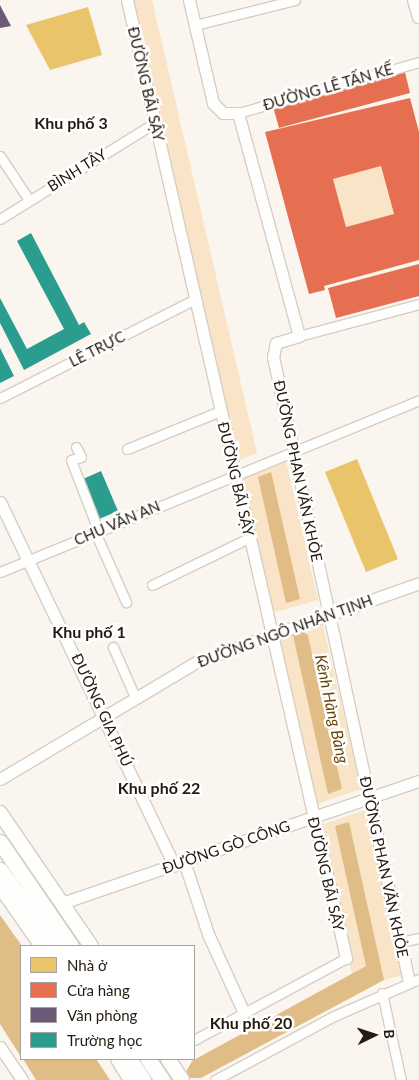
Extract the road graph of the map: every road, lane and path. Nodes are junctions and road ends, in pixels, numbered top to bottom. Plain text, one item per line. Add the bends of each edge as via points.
1 (126, 0) edge
2 (189, 0) edge
3 (295, 0) edge
4 (414, 0) edge
5 (419, 17) edge
6 (195, 25) junction
7 (419, 62) edge
8 (238, 113) junction
9 (154, 123) junction
10 (0, 156) edge
11 (29, 200) junction
12 (0, 220) edge
13 (195, 299) junction
14 (419, 304) edge
15 (299, 336) junction
16 (0, 398) edge
17 (419, 400) edge
18 (220, 411) junction
19 (76, 446) dead end
20 (127, 448) dead end
21 (293, 450) junction
22 (235, 474) junction
23 (0, 502) edge
24 (96, 531) junction
25 (249, 538) junction
26 (31, 560) junction
27 (0, 572) edge
28 (419, 583) edge
29 (152, 585) dead end
30 (126, 602) dead end
31 (329, 614) junction
32 (271, 633) junction
33 (113, 646) dead end
34 (135, 698) junction
35 (105, 716) junction
36 (0, 779) edge
37 (419, 781) edge
38 (369, 798) junction
39 (0, 813) edge
40 (313, 817) junction
41 (0, 842) edge
42 (179, 863) junction
43 (0, 870) edge
44 (0, 886) edge
45 (62, 903) junction
46 (419, 938) edge
47 (400, 942) junction
48 (41, 945) edge
49 (53, 945) edge
50 (70, 945) edge
51 (90, 945) edge
52 (346, 958) joint
53 (414, 981) edge
54 (382, 993) junction
55 (244, 1013) junction
56 (195, 1039) edge
57 (0, 1047) edge
58 (119, 1060) edge
59 (130, 1060) edge
60 (149, 1060) edge
61 (169, 1060) edge
62 (22, 1080) edge
63 (131, 1080) edge
64 (143, 1080) edge
65 (162, 1080) edge
66 (182, 1080) edge
67 (216, 1080) edge
68 (402, 1080) edge

1 - 9 street, ĐƯỜNG BÃI SẬY
2 - 6 street
3 - 6 street
4 - 5 main road
6 - 8 street via 213,103 223,112
7 - 8 street, ĐƯỜNG LÊ TẤN KẾ
8 - 15 street
9 - 11 street, BÌNH TÂY
9 - 13 street, ĐƯỜNG BÃI SẬY
10 - 11 street
11 - 12 street, BÌNH TÂY
13 - 16 street, LÊ TRỰC
13 - 18 street, ĐƯỜNG BÃI SẬY
14 - 15 street
15 - 21 street, ĐƯỜNG PHAN VĂN KHỎE via 278,342 272,352
17 - 21 street, CHU VĂN AN
18 - 20 street
18 - 22 street, ĐƯỜNG BÃI SẬY
19 - 24 street via 81,457 71,460
21 - 22 street, CHU VĂN AN
21 - 31 street, ĐƯỜNG PHAN VĂN KHỎE
22 - 24 street, CHU VĂN AN
22 - 25 street, ĐƯỜNG BÃI SẬY
23 - 26 street, ĐƯỜNG GIA PHÚ
24 - 26 street, CHU VĂN AN
24 - 30 street
25 - 29 street
25 - 32 street, ĐƯỜNG BÃI SẬY
26 - 27 street, CHU VĂN AN
26 - 35 street, ĐƯỜNG GIA PHÚ
28 - 31 street, ĐƯỜNG NGÔ NHÂN TỊNH
31 - 32 street, ĐƯỜNG NGÔ NHÂN TỊNH
31 - 38 street, ĐƯỜNG PHAN VĂN KHỎE
32 - 34 street, ĐƯỜNG NGÔ NHÂN TỊNH via 198,661
32 - 40 street, ĐƯỜNG BÃI SẬY
33 - 34 street
34 - 35 street, ĐƯỜNG NGÔ NHÂN TỊNH
35 - 36 street, ĐƯỜNG NGÔ NHÂN TỊNH
35 - 42 street, ĐƯỜNG GIA PHÚ
37 - 38 street, ĐƯỜNG GÒ CÔNG
38 - 40 street, ĐƯỜNG GÒ CÔNG
38 - 47 street, ĐƯỜNG PHAN VĂN KHỎE
39 - 45 main road
40 - 42 street, ĐƯỜNG GÒ CÔNG
40 - 52 street, ĐƯỜNG BÃI SẬY
41 - 50 highway
42 - 45 street, ĐƯỜNG GÒ CÔNG
42 - 55 street, ĐƯỜNG GIA PHÚ
43 - 49 highway
44 - 48 main road
45 - 51 main road
46 - 47 street
47 - 53 street, ĐƯỜNG PHAN VĂN KHỎE
52 - 55 street
53 - 54 street
54 - 67 street
54 - 68 street
55 - 56 street
57 - 62 street
58 - 63 main road
59 - 64 highway
60 - 65 highway
61 - 66 main road

